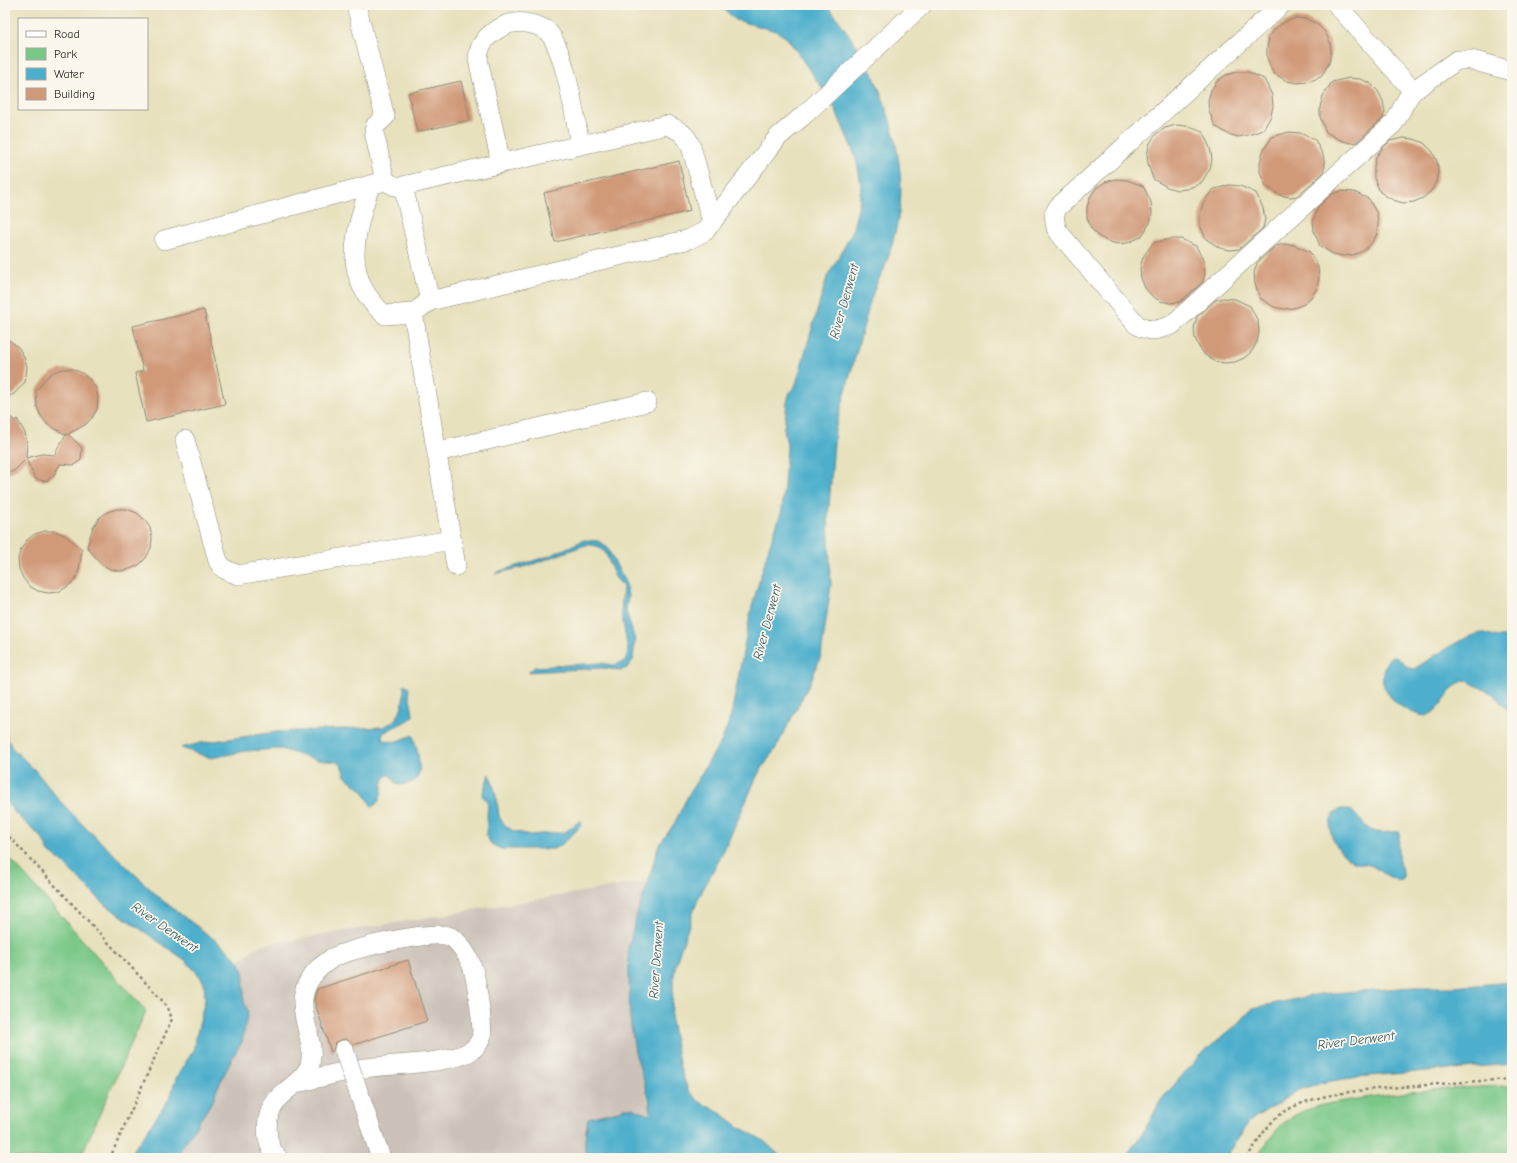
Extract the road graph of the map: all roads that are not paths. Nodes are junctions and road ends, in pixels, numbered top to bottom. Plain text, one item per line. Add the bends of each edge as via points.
1 (356, 5) edge
2 (922, 5) edge
3 (1281, 5) edge
4 (1337, 5) edge
5 (1512, 71) edge
6 (1413, 91) junction
7 (580, 144) junction
8 (501, 163) junction
9 (378, 183) junction
10 (403, 186) junction
11 (712, 223) junction
12 (164, 240) dead end
13 (430, 301) junction
14 (413, 313) junction
15 (647, 402) dead end
16 (185, 440) dead end
17 (437, 452) junction
18 (452, 540) junction
19 (456, 566) dead end
20 (344, 1050) dead end
21 (297, 1083) junction
22 (278, 1158) edge
23 (381, 1158) edge

1 - 9 lane via 385,117 375,126 374,132
2 - 11 lane via 778,137
3 - 6 lane via 1058,207 1054,214 1056,228 1060,234 1137,325 1151,331 1172,325 1393,124 1407,97
4 - 6 lane
5 - 6 lane via 1471,60 1457,60
7 - 8 lane
7 - 8 lane via 562,60 553,39 546,30 533,24 518,22 505,25 485,39 479,49 478,59
7 - 11 lane via 657,126 667,125 679,130 691,146
8 - 10 lane
9 - 10 lane
9 - 12 lane
9 - 14 lane via 356,228 355,244 362,289 372,304 385,315
10 - 13 lane
11 - 13 lane via 705,231 690,239
13 - 14 lane
14 - 17 lane
15 - 17 lane
16 - 18 lane via 218,561 224,569 238,575
17 - 18 lane
18 - 19 lane
20 - 23 lane, bridge
21 - 21 lane via 310,1066 311,1048 303,1017 304,996 311,978 320,968 333,958 358,949 422,935 444,934 458,943 473,968 482,1037 476,1048 445,1059 362,1068
21 - 22 lane via 277,1100 268,1115 268,1134 272,1152

